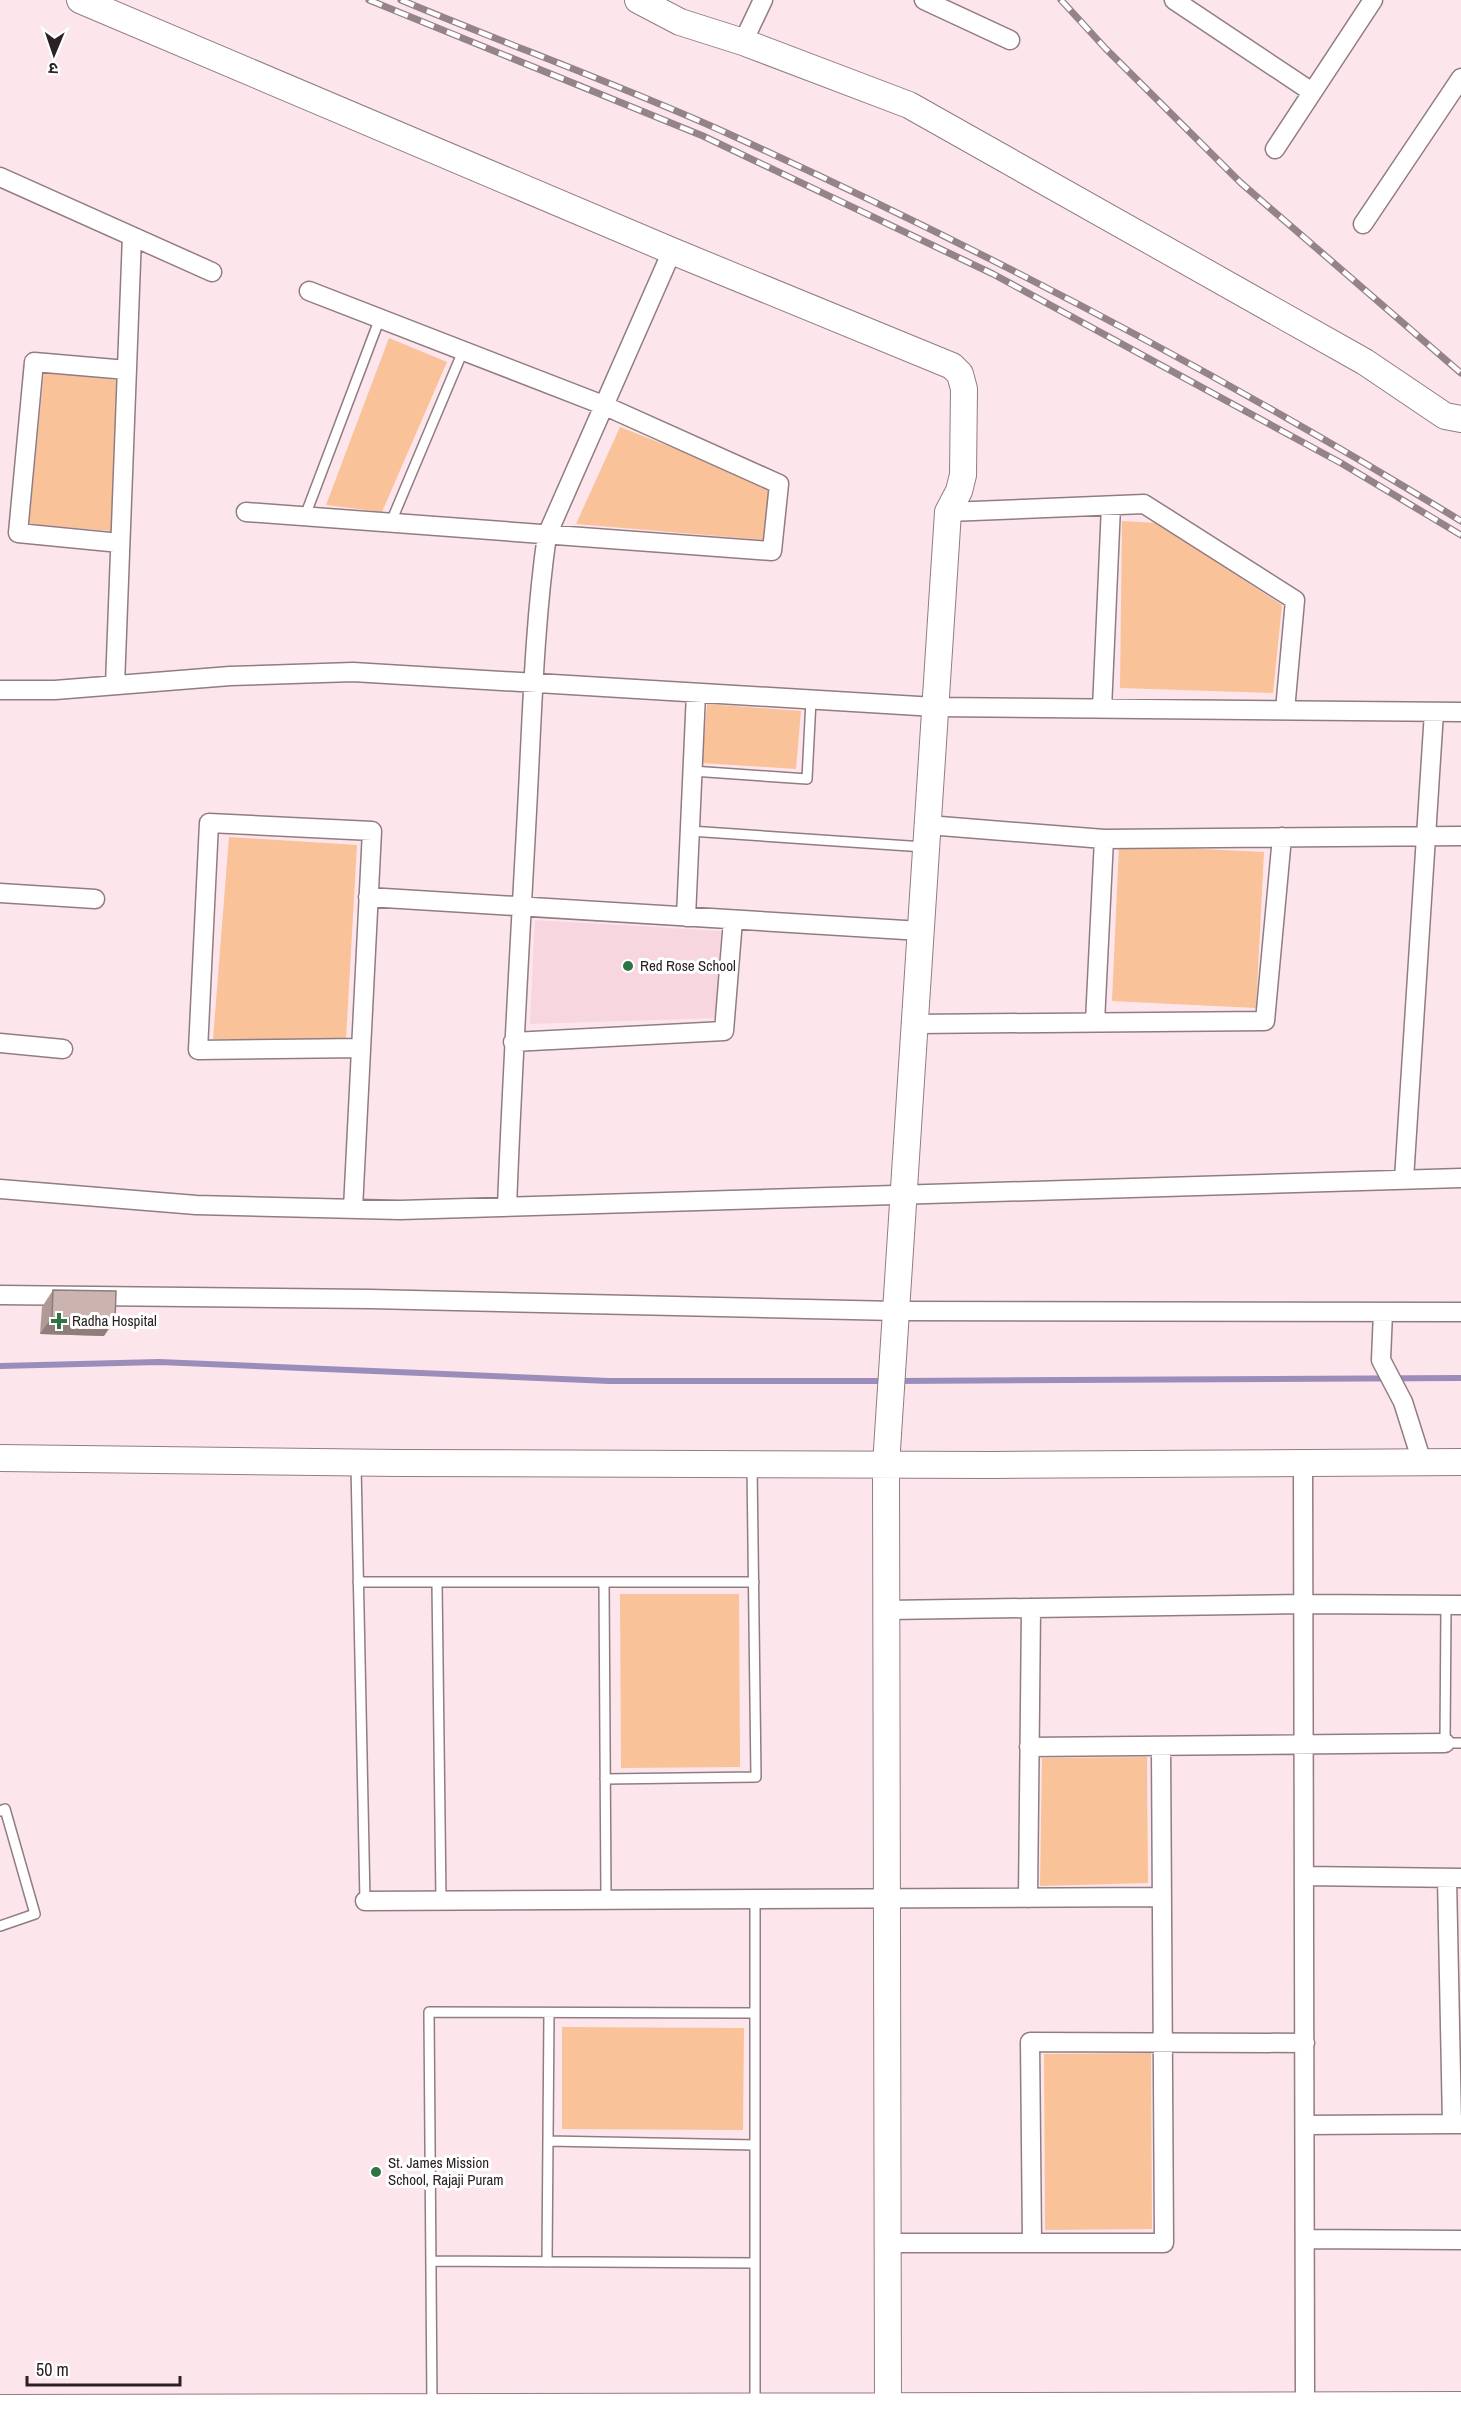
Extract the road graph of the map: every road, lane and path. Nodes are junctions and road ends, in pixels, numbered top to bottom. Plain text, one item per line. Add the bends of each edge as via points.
1 (80, 0) edge
2 (638, 0) edge
3 (763, 0) edge
4 (924, 0) edge
5 (1174, 0) edge
6 (1373, 0) edge
7 (1010, 40) dead end
8 (743, 42) junction
9 (1461, 78) edge
10 (1312, 92) junction
11 (1275, 148) dead end
12 (0, 177) edge
13 (1363, 224) dead end
14 (132, 236) junction
15 (672, 251) junction
16 (212, 272) dead end
17 (309, 291) dead end
18 (380, 318) junction
19 (463, 351) junction
20 (127, 370) junction
21 (603, 405) junction
22 (1461, 418) edge
23 (1110, 506) junction
24 (246, 512) dead end
25 (948, 512) junction
26 (305, 516) junction
27 (391, 522) junction
28 (547, 534) junction
29 (120, 543) junction
30 (534, 683) junction
31 (115, 685) junction
32 (0, 690) edge
33 (696, 693) junction
34 (811, 700) junction
35 (935, 708) junction
36 (1102, 709) junction
37 (1285, 710) junction
38 (1434, 712) junction
39 (1461, 712) edge
40 (693, 771) junction
41 (690, 831) junction
42 (927, 836) junction
43 (1426, 836) junction
44 (1461, 836) edge
45 (1282, 837) junction
46 (1104, 839) junction
47 (0, 893) edge
48 (368, 897) junction
49 (95, 899) dead end
50 (522, 907) junction
51 (686, 917) junction
52 (733, 920) junction
53 (921, 931) junction
54 (1095, 1022) junction
55 (915, 1024) junction
56 (513, 1042) junction
57 (0, 1043) edge
58 (361, 1048) junction
59 (63, 1049) dead end
60 (1461, 1178) edge
61 (1404, 1179) junction
62 (0, 1189) edge
63 (904, 1194) junction
64 (507, 1207) junction
65 (353, 1209) junction
66 (0, 1295) edge
67 (896, 1311) junction
68 (1383, 1312) junction
69 (1461, 1312) edge
70 (0, 1458) edge
71 (356, 1462) junction
72 (1422, 1462) junction
73 (1461, 1462) edge
74 (1304, 1463) junction
75 (752, 1464) junction
76 (886, 1465) junction
77 (358, 1582) junction
78 (437, 1582) junction
79 (604, 1582) junction
80 (754, 1582) junction
81 (1304, 1604) junction
82 (1454, 1605) edge
83 (1030, 1608) junction
84 (886, 1610) junction
85 (1453, 1743) edge
86 (1304, 1746) junction
87 (1029, 1747) junction
88 (1161, 1747) junction
89 (605, 1779) junction
90 (0, 1810) edge
91 (1304, 1876) junction
92 (1454, 1878) edge
93 (1162, 1897) junction
94 (1028, 1898) junction
95 (606, 1899) junction
96 (755, 1899) junction
97 (887, 1899) junction
98 (441, 1900) junction
99 (364, 1901) joint
100 (0, 1926) edge
101 (549, 2013) junction
102 (755, 2013) junction
103 (1455, 2018) edge
104 (1162, 2043) junction
105 (1305, 2043) junction
106 (1456, 2124) edge
107 (1305, 2125) junction
108 (548, 2141) junction
109 (755, 2145) junction
110 (1305, 2239) junction
111 (1461, 2240) edge
112 (888, 2243) junction
113 (1032, 2243) junction
114 (431, 2261) junction
115 (547, 2262) junction
116 (755, 2263) junction
117 (1305, 2405) junction
118 (1461, 2405) edge
119 (432, 2408) junction
120 (0, 2409) edge
121 (738, 2409) edge
122 (888, 2409) edge
123 (1139, 2409) edge
124 (507, 2410) edge
125 (654, 2410) edge

1 - 15 street
2 - 8 street via 680,22
3 - 8 street
4 - 7 street
5 - 10 street
6 - 10 street
8 - 22 street via 909,105 1365,362 1444,416
9 - 13 street
10 - 11 street
12 - 14 street
14 - 16 street
14 - 20 street
15 - 21 street
15 - 25 street via 952,366 960,374 964,389 963,475
17 - 18 street
18 - 19 street
18 - 26 lane
19 - 21 street
19 - 27 lane
20 - 29 street
20 - 29 street via 34,362 18,533
21 - 28 street
21 - 28 street via 779,484 772,551
23 - 25 street
23 - 36 street
23 - 37 street via 1144,504 1295,600
24 - 26 street
25 - 35 street
26 - 27 street
27 - 28 street
28 - 30 street
29 - 31 street
30 - 31 street via 353,672
30 - 33 street
30 - 50 street
31 - 32 street
33 - 34 street
33 - 40 street
34 - 35 street
34 - 40 lane via 807,779
35 - 36 street
35 - 42 street
36 - 37 street
37 - 38 street
38 - 39 street
38 - 43 street
40 - 41 street
41 - 42 lane
41 - 51 street
42 - 46 street
42 - 53 street
43 - 44 street
43 - 45 street
43 - 61 street
45 - 46 street
45 - 54 street via 1265,1021
46 - 54 street
47 - 49 street
48 - 50 street
48 - 58 street
48 - 58 street via 372,831 210,823 198,1050
50 - 51 street
50 - 56 street
51 - 52 street
52 - 53 street
52 - 56 street via 724,1032
53 - 55 street
54 - 55 street
55 - 63 street
56 - 64 street
57 - 59 street
58 - 65 street
60 - 61 street
61 - 63 street
62 - 65 street via 196,1204
63 - 64 street
63 - 67 street
64 - 65 street
66 - 67 street
67 - 68 street
67 - 76 street
68 - 69 street
68 - 72 street via 1381,1360 1403,1402
70 - 71 street
71 - 75 street
71 - 77 lane
72 - 73 street
72 - 74 street
74 - 76 street
74 - 81 street
75 - 76 street
75 - 80 lane
76 - 84 street
77 - 78 lane
77 - 99 lane
78 - 79 lane
78 - 98 lane
79 - 80 lane
79 - 89 lane
80 - 89 lane via 756,1777
81 - 82 street
81 - 83 street
81 - 86 street
82 - 85 lane
83 - 84 street
83 - 87 street
84 - 97 street
85 - 86 street
86 - 88 street
86 - 91 street
87 - 88 street
87 - 94 street
88 - 93 street
89 - 95 lane
90 - 100 lane via 5,1809 35,1914
91 - 92 street
91 - 105 street
92 - 103 street
93 - 94 street
93 - 104 street
94 - 97 street
95 - 96 street
95 - 98 street
96 - 97 street
96 - 102 lane
97 - 112 street
98 - 99 street
101 - 102 lane
101 - 108 lane
101 - 114 lane via 429,2012
102 - 109 lane
103 - 106 street
104 - 105 street
104 - 113 street via 1164,2243
104 - 113 street via 1030,2042
105 - 107 street
106 - 107 street
107 - 110 street
108 - 109 lane
108 - 115 lane
109 - 116 lane
110 - 111 street
110 - 117 street
112 - 113 street
112 - 122 street
114 - 115 lane
114 - 119 lane
115 - 116 lane
116 - 121 lane
117 - 118 street
117 - 123 street
119 - 120 street
119 - 124 street
121 - 122 street
121 - 125 street
122 - 123 street
124 - 125 street

